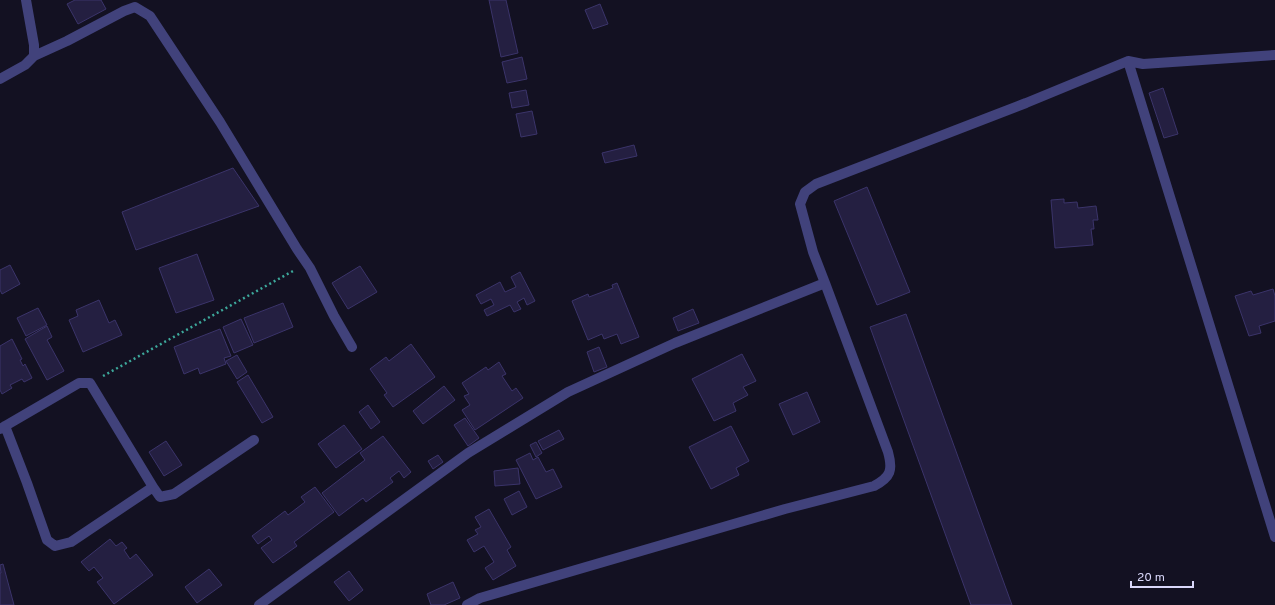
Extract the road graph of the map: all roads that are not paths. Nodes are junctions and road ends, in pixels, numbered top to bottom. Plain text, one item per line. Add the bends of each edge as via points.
1 (26, 0) edge
2 (1275, 55) edge
3 (34, 56) junction
4 (1128, 61) junction
5 (0, 79) edge
6 (824, 283) junction
7 (352, 347) dead end
8 (3, 428) edge
9 (254, 440) dead end
10 (152, 487) junction
11 (1275, 537) edge
12 (259, 605) edge
13 (467, 605) edge

1 - 3 street
2 - 4 street via 1143,64
3 - 5 street via 25,65
3 - 7 street via 124,11 135,8 150,16 220,122 307,263
4 - 6 street via 816,184 805,192 800,204
4 - 11 street
6 - 12 street via 675,343 568,392 468,454
6 - 13 street via 888,452 889,474 884,481 874,486 480,598
8 - 10 street via 79,383 90,383
8 - 10 street via 27,483 47,540 55,546 71,542
9 - 10 street via 174,494 160,498

